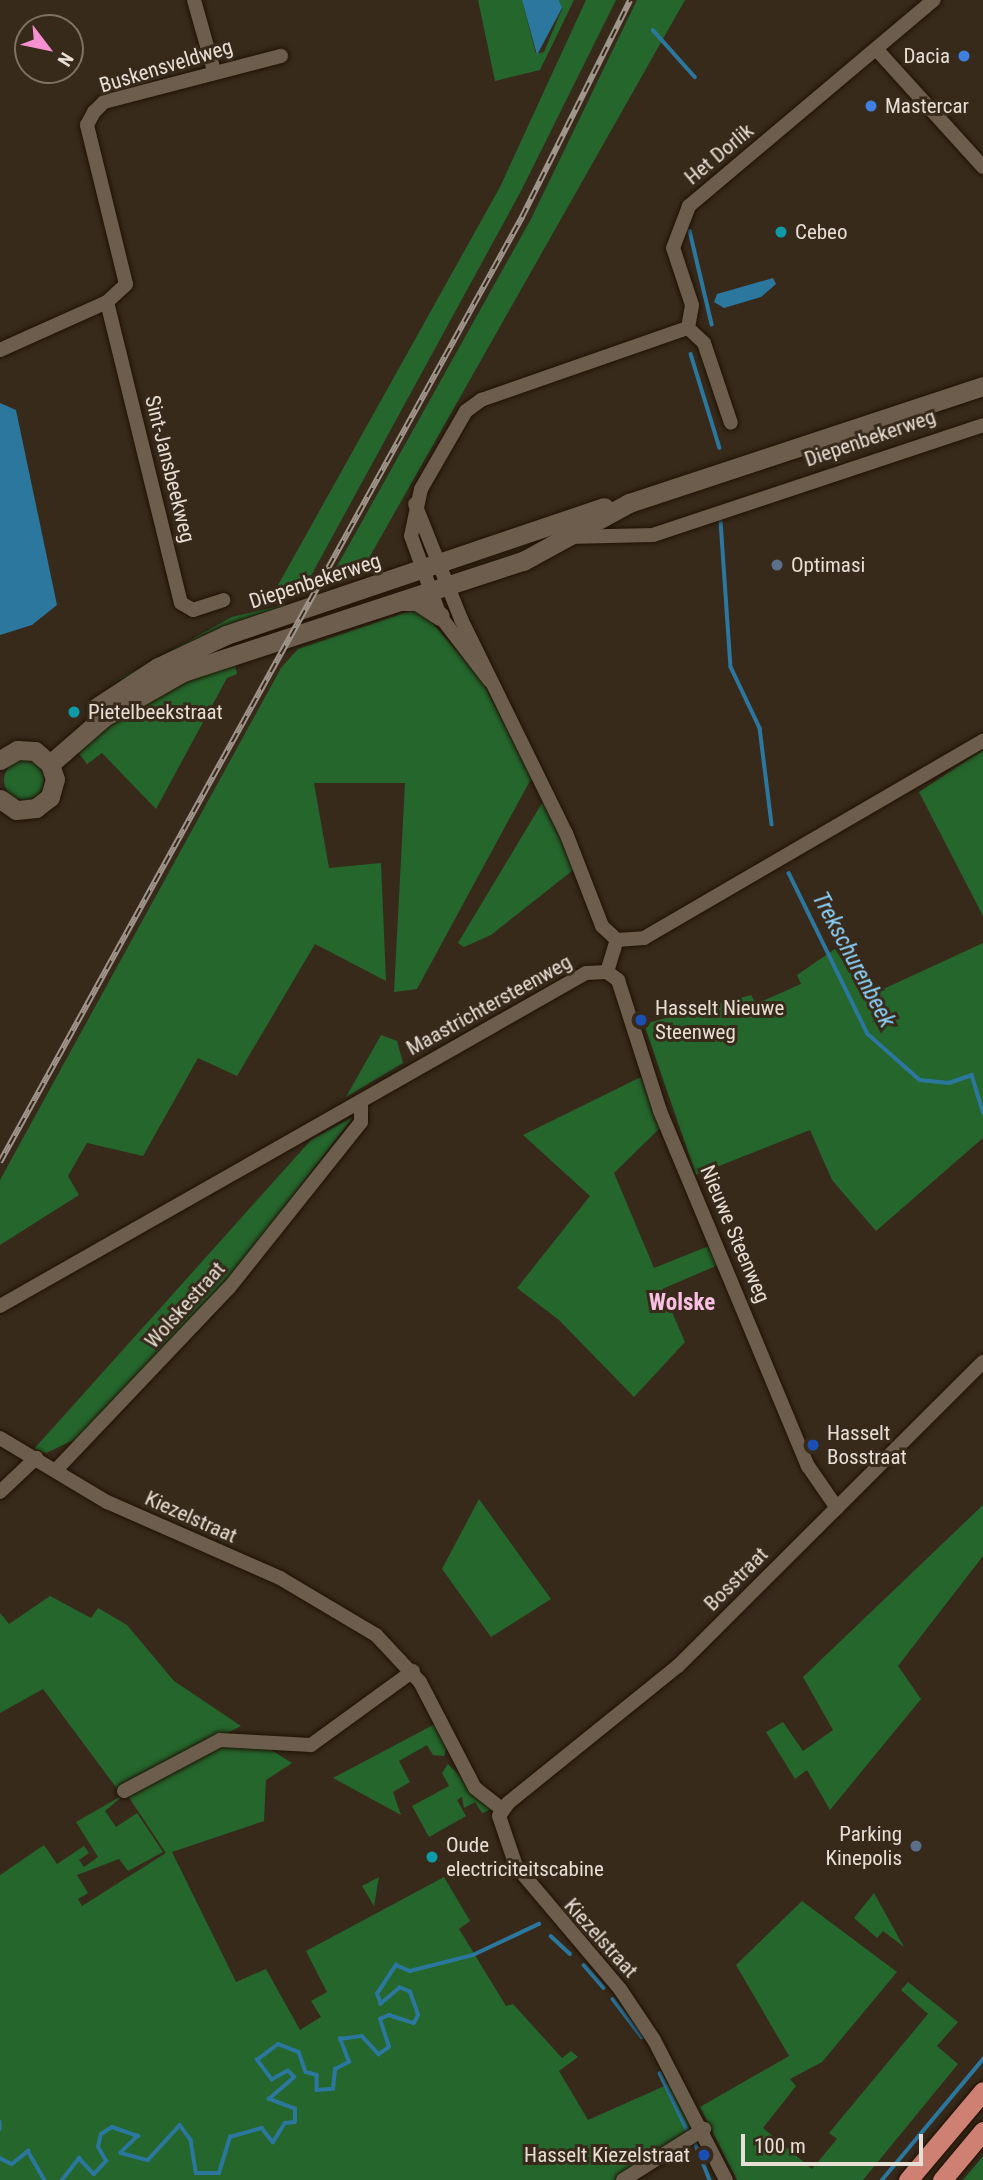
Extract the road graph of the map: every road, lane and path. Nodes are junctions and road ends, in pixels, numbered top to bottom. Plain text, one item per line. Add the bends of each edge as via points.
1 (194, 0) edge
2 (934, 0) edge
3 (877, 50) junction
4 (281, 56) dead end
5 (214, 71) junction
6 (983, 167) edge
7 (107, 302) junction
8 (688, 328) junction
9 (0, 350) edge
10 (983, 386) edge
11 (731, 423) dead end
12 (983, 425) edge
13 (629, 503) junction
14 (569, 537) junction
15 (434, 565) junction
16 (442, 587) junction
17 (223, 600) dead end
18 (394, 600) junction
19 (440, 616) junction
20 (490, 681) junction
21 (983, 741) edge
22 (4, 752) edge
23 (46, 759) junction
24 (2, 805) edge
25 (617, 940) junction
26 (607, 972) junction
27 (361, 1101) junction
28 (0, 1306) edge
29 (983, 1362) edge
30 (0, 1438) edge
31 (36, 1458) junction
32 (56, 1470) junction
33 (0, 1492) edge
34 (836, 1508) junction
35 (413, 1671) junction
36 (124, 1791) dead end
37 (502, 1809) junction
38 (983, 2091) edge
39 (704, 2129) junction
40 (983, 2131) edge
41 (624, 2180) edge
42 (726, 2180) edge
43 (908, 2180) edge
44 (942, 2180) edge

1 - 5 street
2 - 3 street, Het Dorlik
3 - 6 street
3 - 8 street, Het Dorlik via 689,206 673,248 692,306
4 - 5 street, Buskensveldweg
5 - 7 street, Buskensveldweg via 104,102 87,125 127,276 120,295
7 - 9 street, Buskensveldweg
7 - 17 street, Sint-Jansbeekweg via 181,603 193,610
8 - 11 street via 705,344
8 - 15 street via 481,400 466,411 415,504
10 - 13 main road, Diepenbekerweg
12 - 14 street, Diepenbekerweg via 653,535
13 - 14 main road, Diepenbekerweg
13 - 15 main road, Diepenbekerweg
14 - 16 main road, Diepenbekerweg via 523,561
15 - 16 street
15 - 23 main road, Diepenbekerweg via 189,651 124,687
16 - 18 main road, Diepenbekerweg
16 - 19 street
16 - 20 street
18 - 19 main road via 416,601
18 - 23 main road, Diepenbekerweg via 183,672 104,717
19 - 20 street
20 - 25 street via 545,785 602,926
21 - 25 street via 644,938
22 - 23 main road
23 - 24 main road via 54,786 41,806 24,811
25 - 26 street, Maastrichtersteenweg
26 - 27 street, Maastrichtersteenweg via 586,973
26 - 34 street, Nieuwe Steenweg via 618,980 660,1111 808,1466
27 - 28 street, Maastrichtersteenweg
27 - 32 street, Wolskestraat via 360,1122 237,1278
29 - 34 street, Bosstraat
30 - 31 street
31 - 32 street
31 - 33 street
32 - 35 street, Kiezelstraat via 107,1502 324,1602 376,1635
34 - 37 street, Bosstraat via 678,1666
35 - 36 street via 311,1745 220,1740
35 - 37 street, Kiezelstraat via 475,1788
37 - 39 street, Kiezelstraat via 499,1831 516,1866 620,1989
38 - 43 highway
39 - 41 street
39 - 42 street, Kiezelstraat
40 - 44 highway

